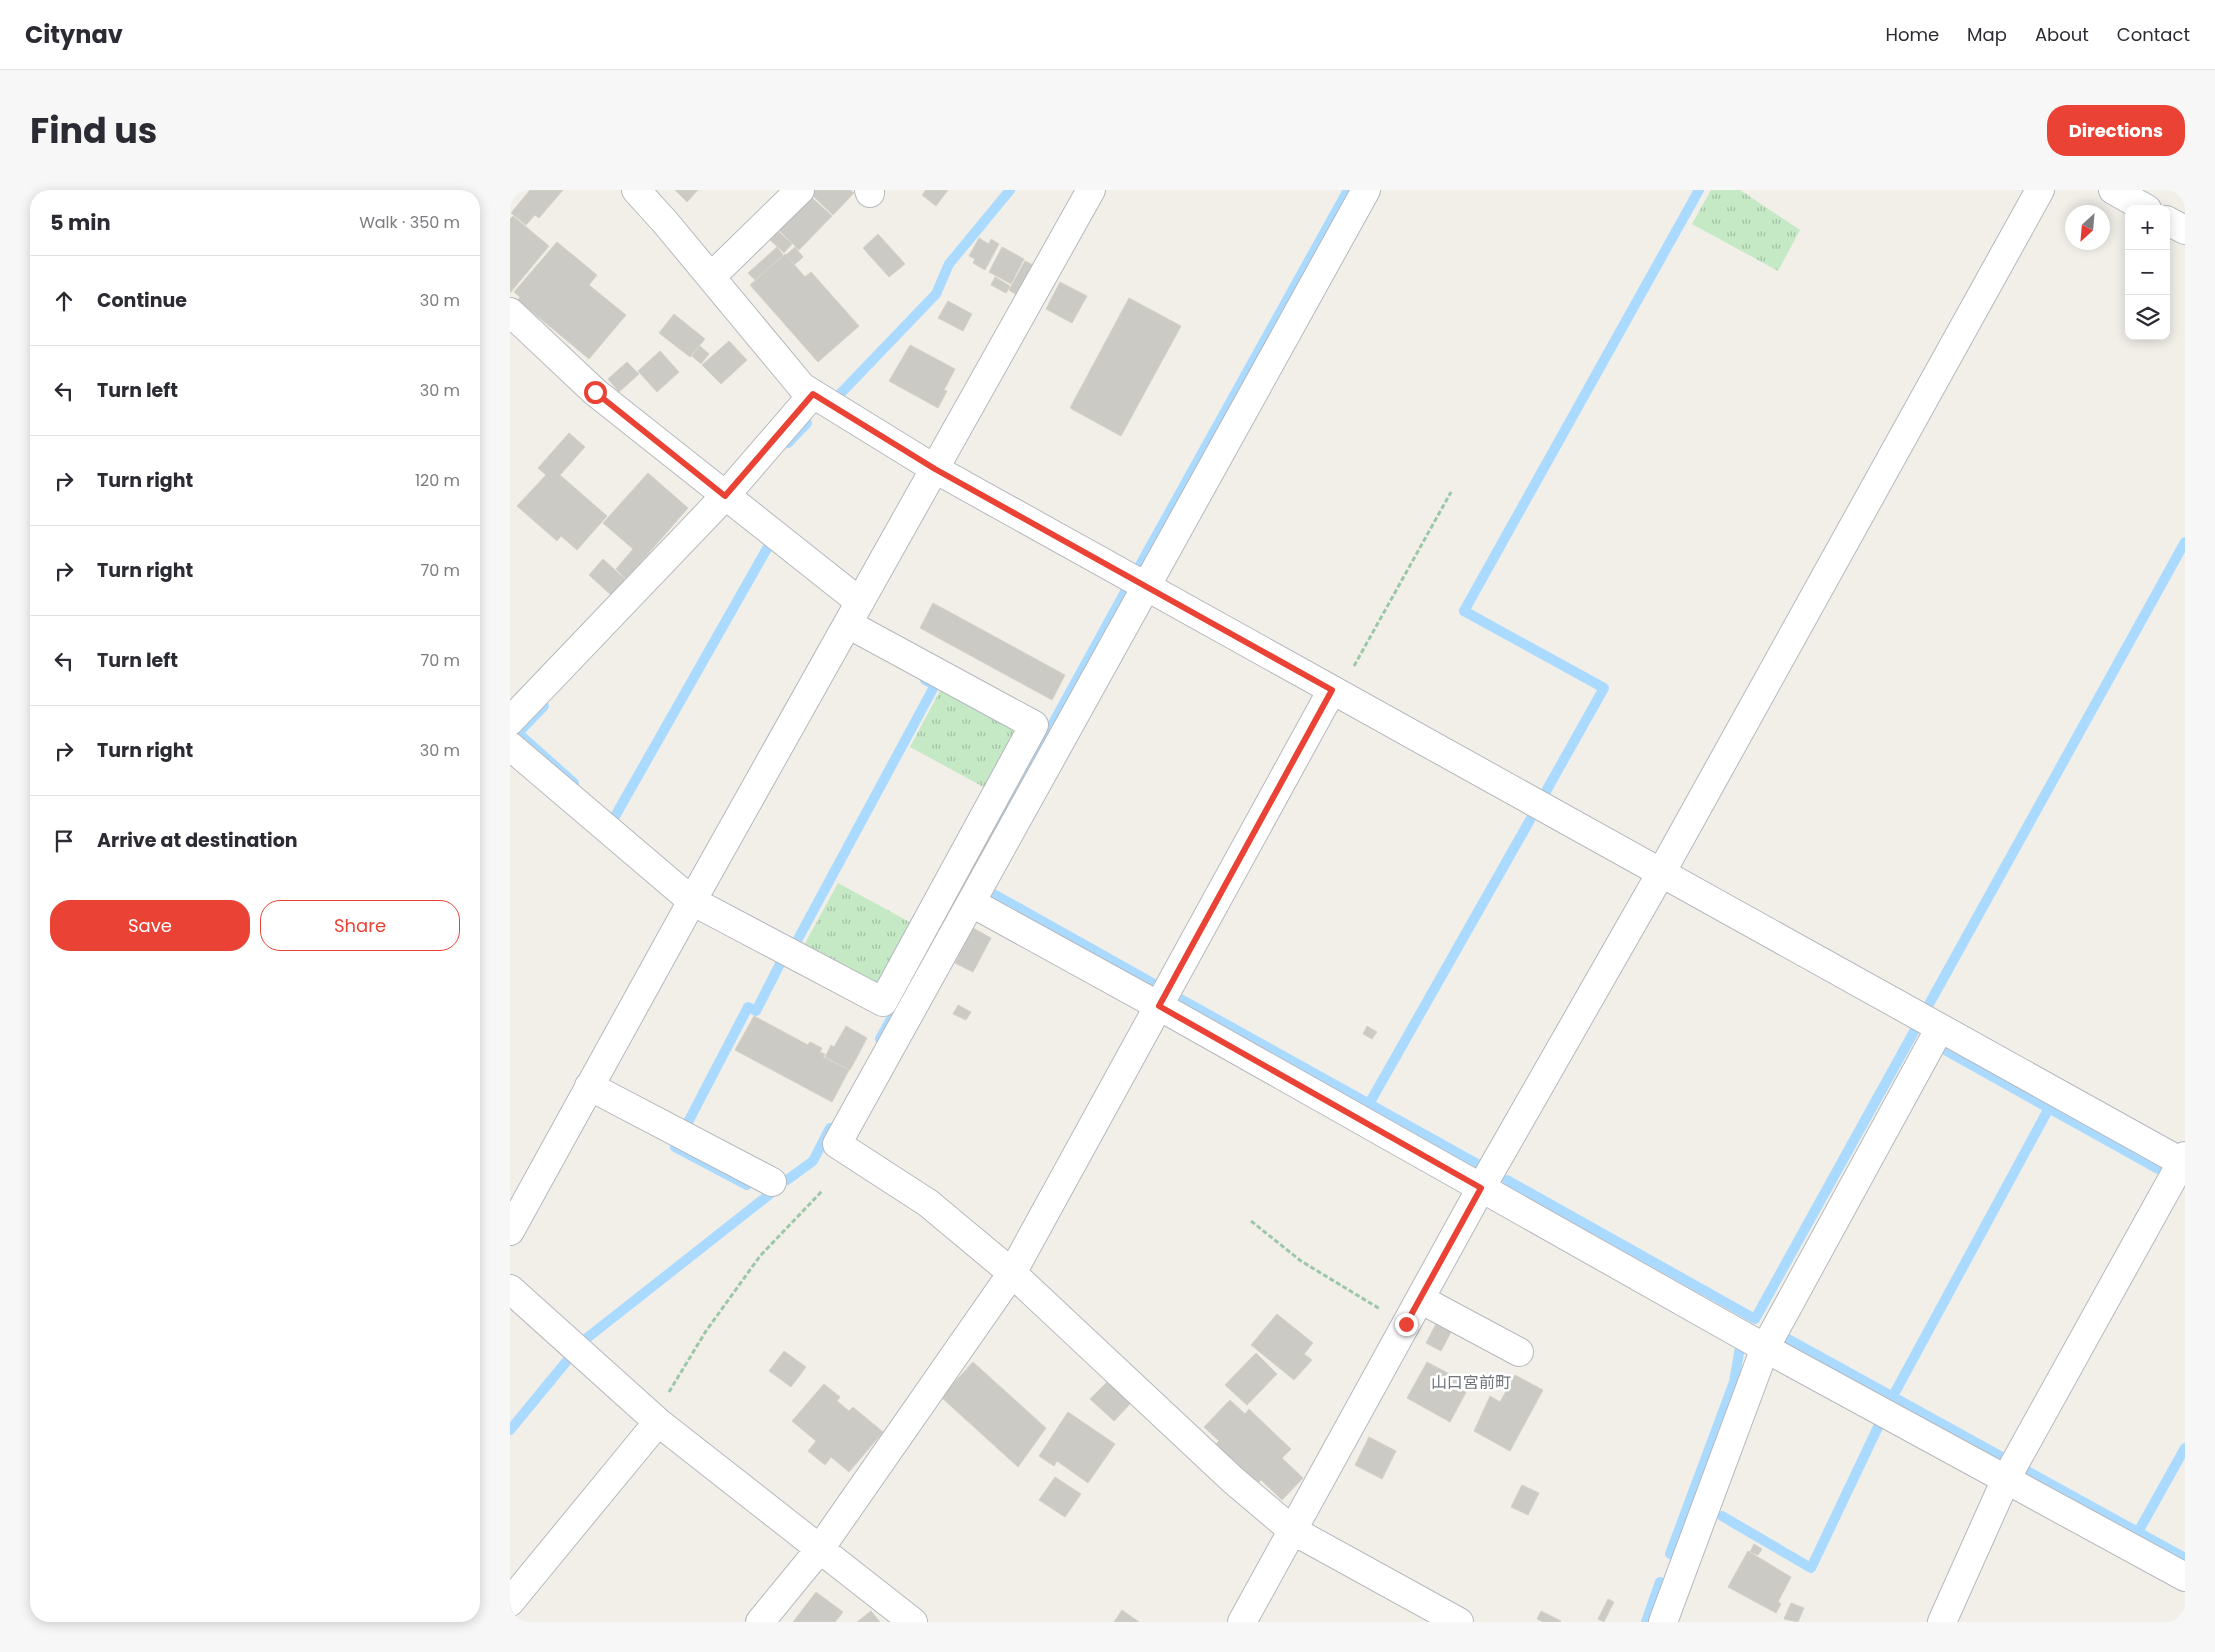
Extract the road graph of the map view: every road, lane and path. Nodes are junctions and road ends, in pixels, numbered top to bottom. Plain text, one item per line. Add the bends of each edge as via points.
1 (636, 190) edge
2 (800, 190) edge
3 (1092, 190) edge
4 (1366, 190) edge
5 (2040, 190) edge
6 (2113, 190) edge
7 (2140, 205) edge
8 (2170, 222) edge
9 (2185, 230) edge
10 (711, 277) junction
11 (510, 312) edge
12 (813, 394) junction
13 (935, 469) junction
14 (1452, 492) dead end
15 (725, 496) junction
16 (1148, 587) junction
17 (854, 613) junction
18 (1336, 692) junction
19 (510, 721) edge
20 (510, 746) edge
21 (1661, 873) junction
22 (692, 900) junction
23 (972, 903) junction
24 (1159, 1006) junction
25 (1940, 1028) junction
26 (590, 1086) junction
27 (2184, 1161) edge
28 (772, 1182) dead end
29 (1481, 1188) junction
30 (823, 1190) dead end
31 (1250, 1221) dead end
32 (510, 1231) edge
33 (1012, 1273) junction
34 (510, 1289) edge
35 (1420, 1299) junction
36 (1406, 1324) junction
37 (1765, 1348) junction
38 (1520, 1352) dead end
39 (656, 1420) junction
40 (2006, 1479) junction
41 (1292, 1530) junction
42 (819, 1550) junction
43 (2185, 1577) edge
44 (510, 1602) edge
45 (760, 1622) edge
46 (913, 1622) edge
47 (1242, 1622) edge
48 (1459, 1622) edge
49 (1663, 1622) edge
50 (1942, 1622) edge

1 - 10 street
2 - 10 street
3 - 13 street
4 - 16 street
5 - 21 street
6 - 7 street
8 - 9 street
10 - 12 street via 802,387
11 - 15 street via 595,392
12 - 13 street
12 - 15 street
13 - 16 street
13 - 17 street
14 - 18 path
15 - 17 street
15 - 19 street
16 - 18 street
16 - 23 street
17 - 22 street
17 - 22 street via 1034,725 883,1002
18 - 21 street
18 - 24 street
20 - 22 street
21 - 25 street
21 - 29 street
22 - 26 street
23 - 24 street
23 - 33 street via 837,1144 928,1203
24 - 29 street
24 - 33 street
25 - 27 street
25 - 37 street
26 - 28 street
26 - 32 street
27 - 40 street
29 - 35 street
29 - 37 street
30 - 39 path via 760,1256 706,1331
31 - 36 path via 1301,1261
33 - 41 street via 1226,1474
33 - 42 street
34 - 39 street
35 - 36 street
35 - 38 street
36 - 41 street
37 - 40 street
37 - 49 street
39 - 42 street
39 - 44 street
40 - 43 street
40 - 50 street
41 - 47 street
41 - 48 street
42 - 45 street
42 - 46 street

